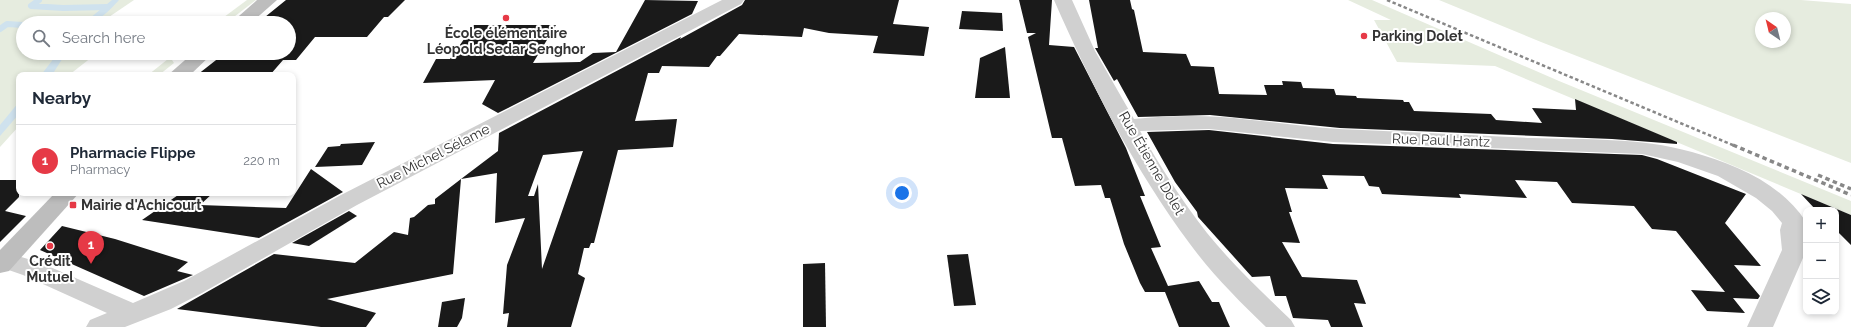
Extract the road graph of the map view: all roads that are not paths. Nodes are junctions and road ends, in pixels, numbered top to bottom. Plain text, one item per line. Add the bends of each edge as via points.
1 (268, 0) edge
2 (735, 0) edge
3 (1062, 0) edge
4 (249, 16) edge
5 (196, 60) edge
6 (182, 72) edge
7 (1129, 126) junction
8 (65, 196) edge
9 (2, 262) edge
10 (131, 313) junction
11 (99, 327) edge
12 (1282, 327) edge
13 (1760, 327) edge

1 - 4 street
2 - 10 street, Rue Michel Sélame via 349,200 193,287
3 - 7 street, Rue Étienne Dolet via 1086,51
5 - 6 street
7 - 12 street, Rue Étienne Dolet via 1170,198 1199,240
7 - 13 street, Rue Paul Hantz via 1155,123 1235,125 1336,137 1366,136 1641,148 1702,162 1749,182 1784,207 1794,222 1794,250
8 - 9 street
9 - 10 street via 32,269
10 - 11 street, Rue Michel Sélame

